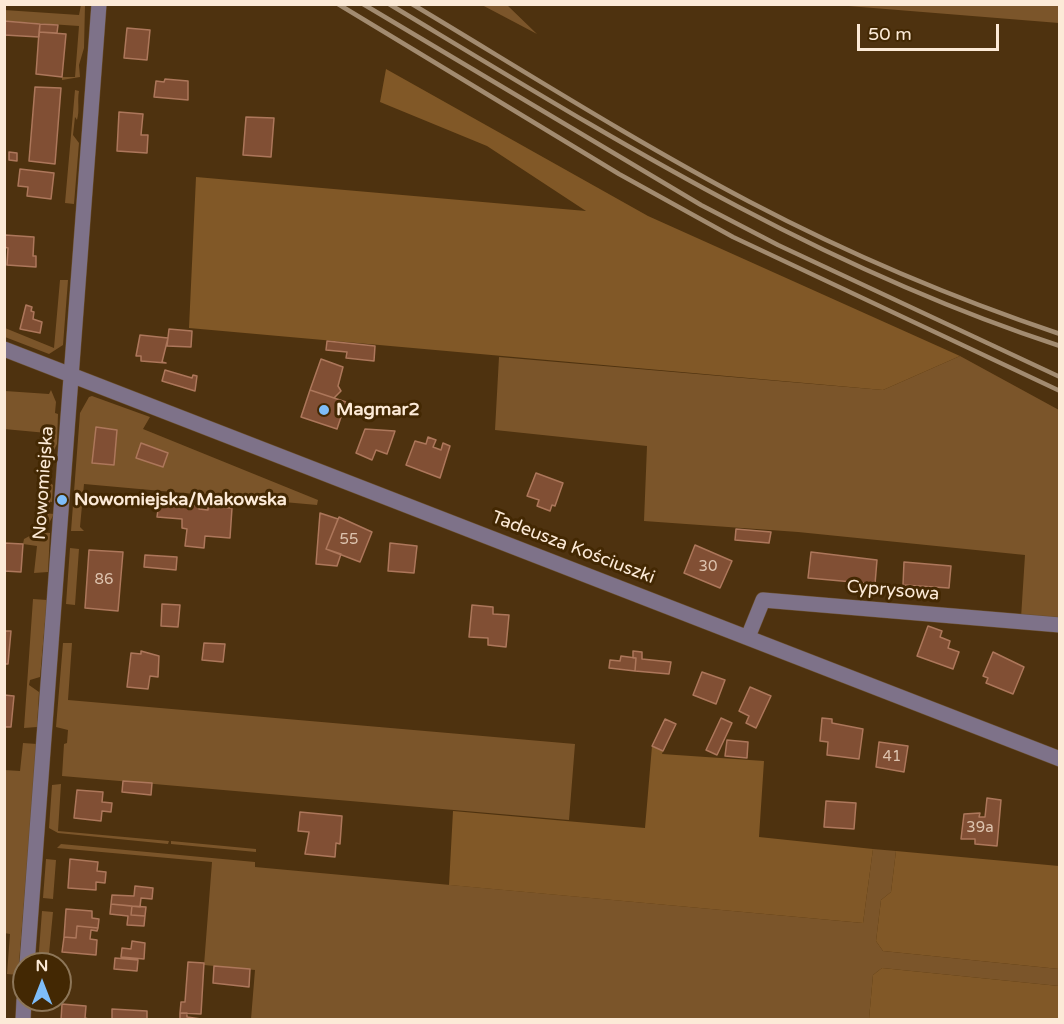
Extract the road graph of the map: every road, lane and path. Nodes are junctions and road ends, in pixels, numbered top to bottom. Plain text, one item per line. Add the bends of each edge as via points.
1 (99, 4) edge
2 (4, 349) edge
3 (72, 375) junction
4 (1059, 625) edge
5 (748, 637) junction
6 (1059, 759) edge
7 (28, 952) edge

1 - 3 street, Nowomiejska
2 - 3 street, Tadeusza Kościuszki
3 - 5 street, Tadeusza Kościuszki
3 - 7 street, Nowomiejska
4 - 5 street, Cyprysowa via 763,600
5 - 6 street, Tadeusza Kościuszki

